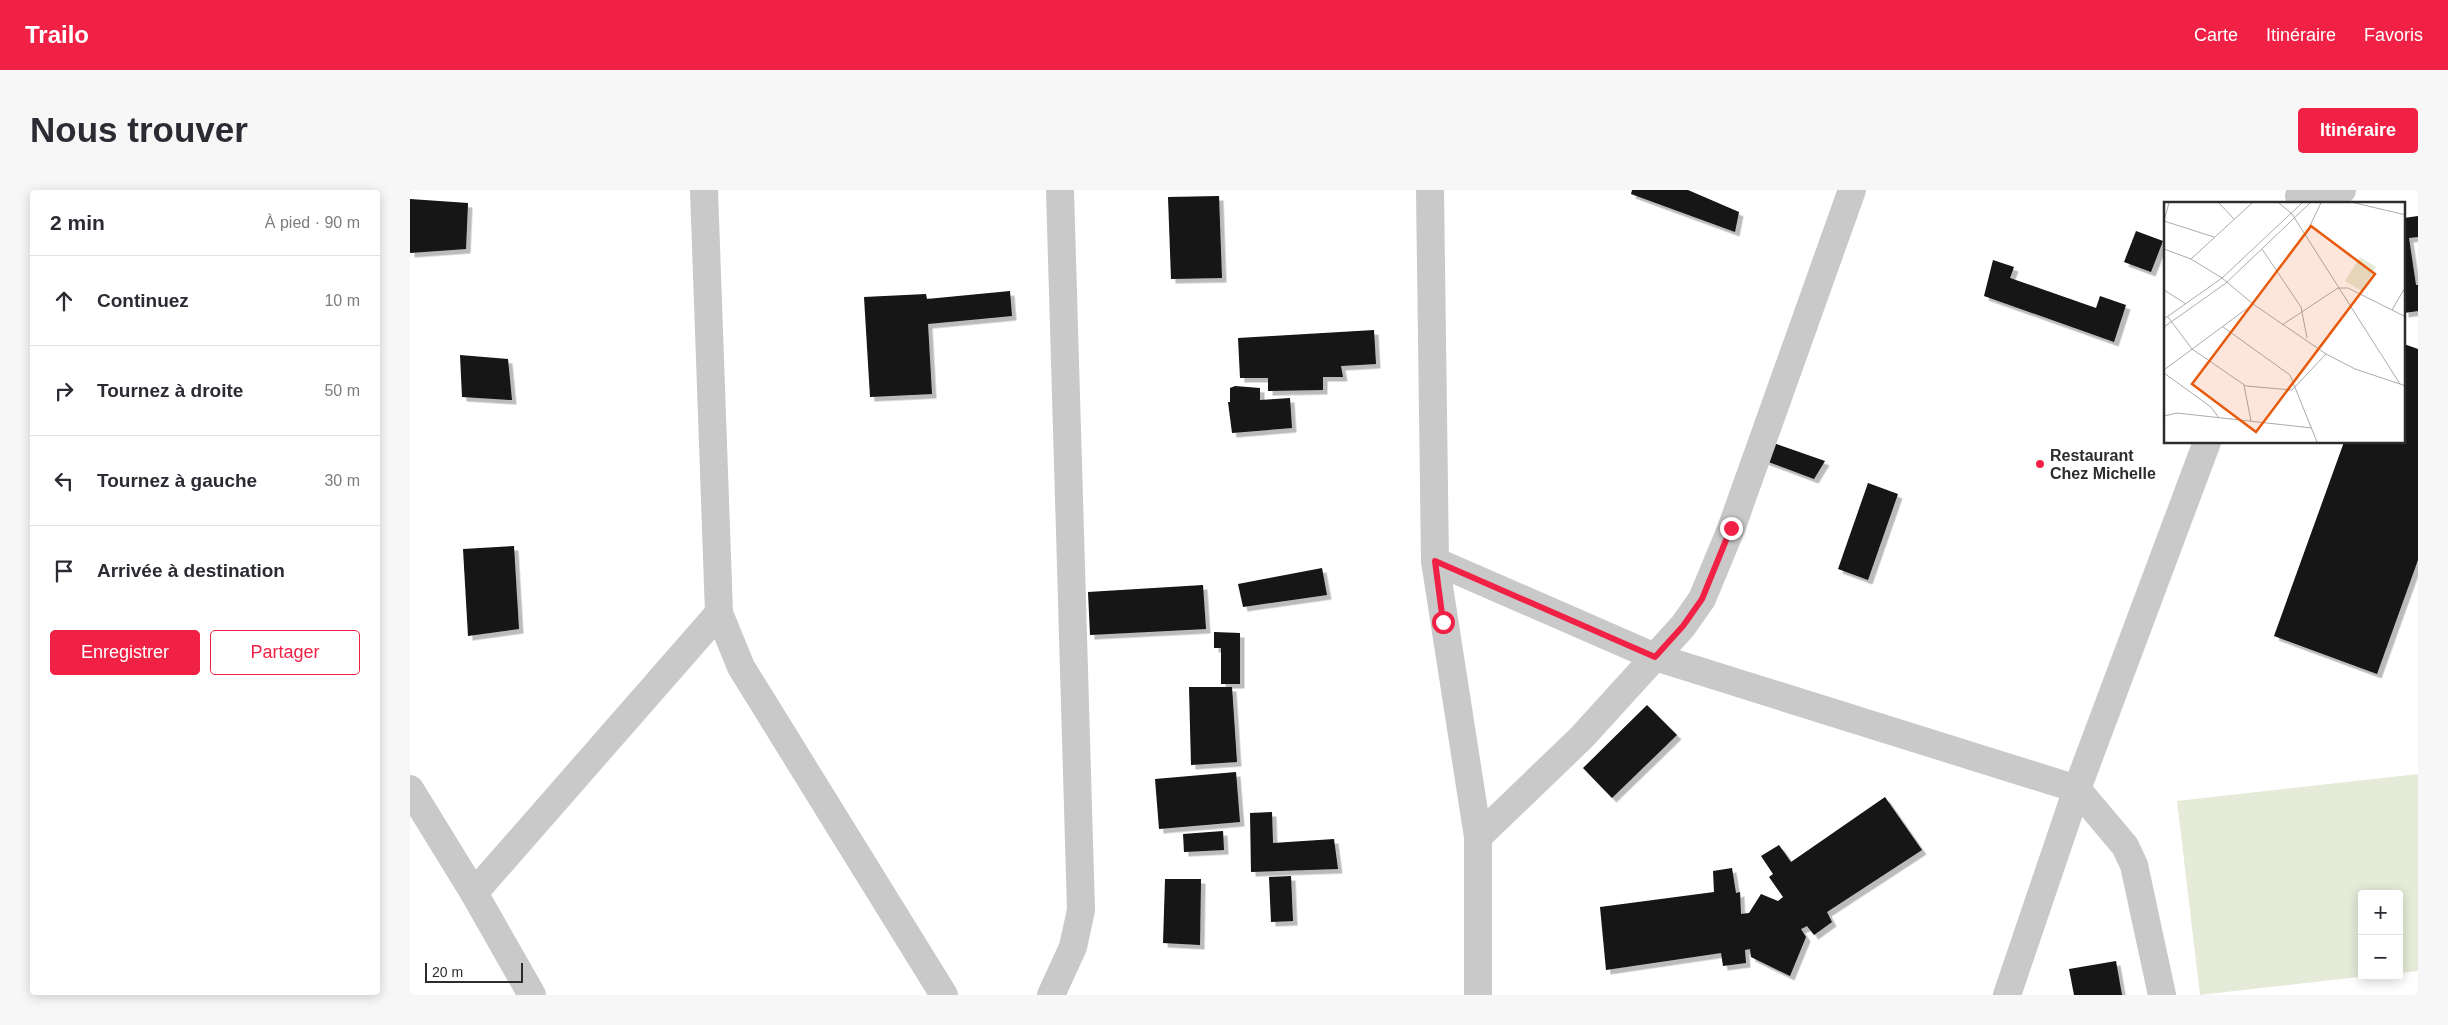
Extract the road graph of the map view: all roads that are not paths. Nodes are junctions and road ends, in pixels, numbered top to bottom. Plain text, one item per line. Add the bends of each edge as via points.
1 (704, 190) edge
2 (1060, 190) edge
3 (1852, 190) edge
4 (2342, 190) edge
5 (1423, 192) edge
6 (2299, 197) edge
7 (2206, 444) edge
8 (1435, 561) junction
9 (719, 613) junction
10 (1655, 657) junction
11 (410, 789) edge
12 (2077, 790) junction
13 (1478, 837) junction
14 (474, 893) junction
15 (532, 995) edge
16 (944, 995) edge
17 (1051, 995) edge
18 (1478, 995) edge
19 (2007, 995) edge
20 (2162, 995) edge

1 - 9 street
2 - 17 street via 1081,910 1072,947
3 - 10 street via 1731,528 1702,599
4 - 6 street
5 - 8 street
7 - 12 street
8 - 10 street
8 - 13 street
9 - 14 street
9 - 16 street via 741,667
10 - 12 street
10 - 13 street via 1582,737
11 - 14 street
12 - 19 street
12 - 20 street via 2125,846 2134,866
13 - 18 street
14 - 15 street

